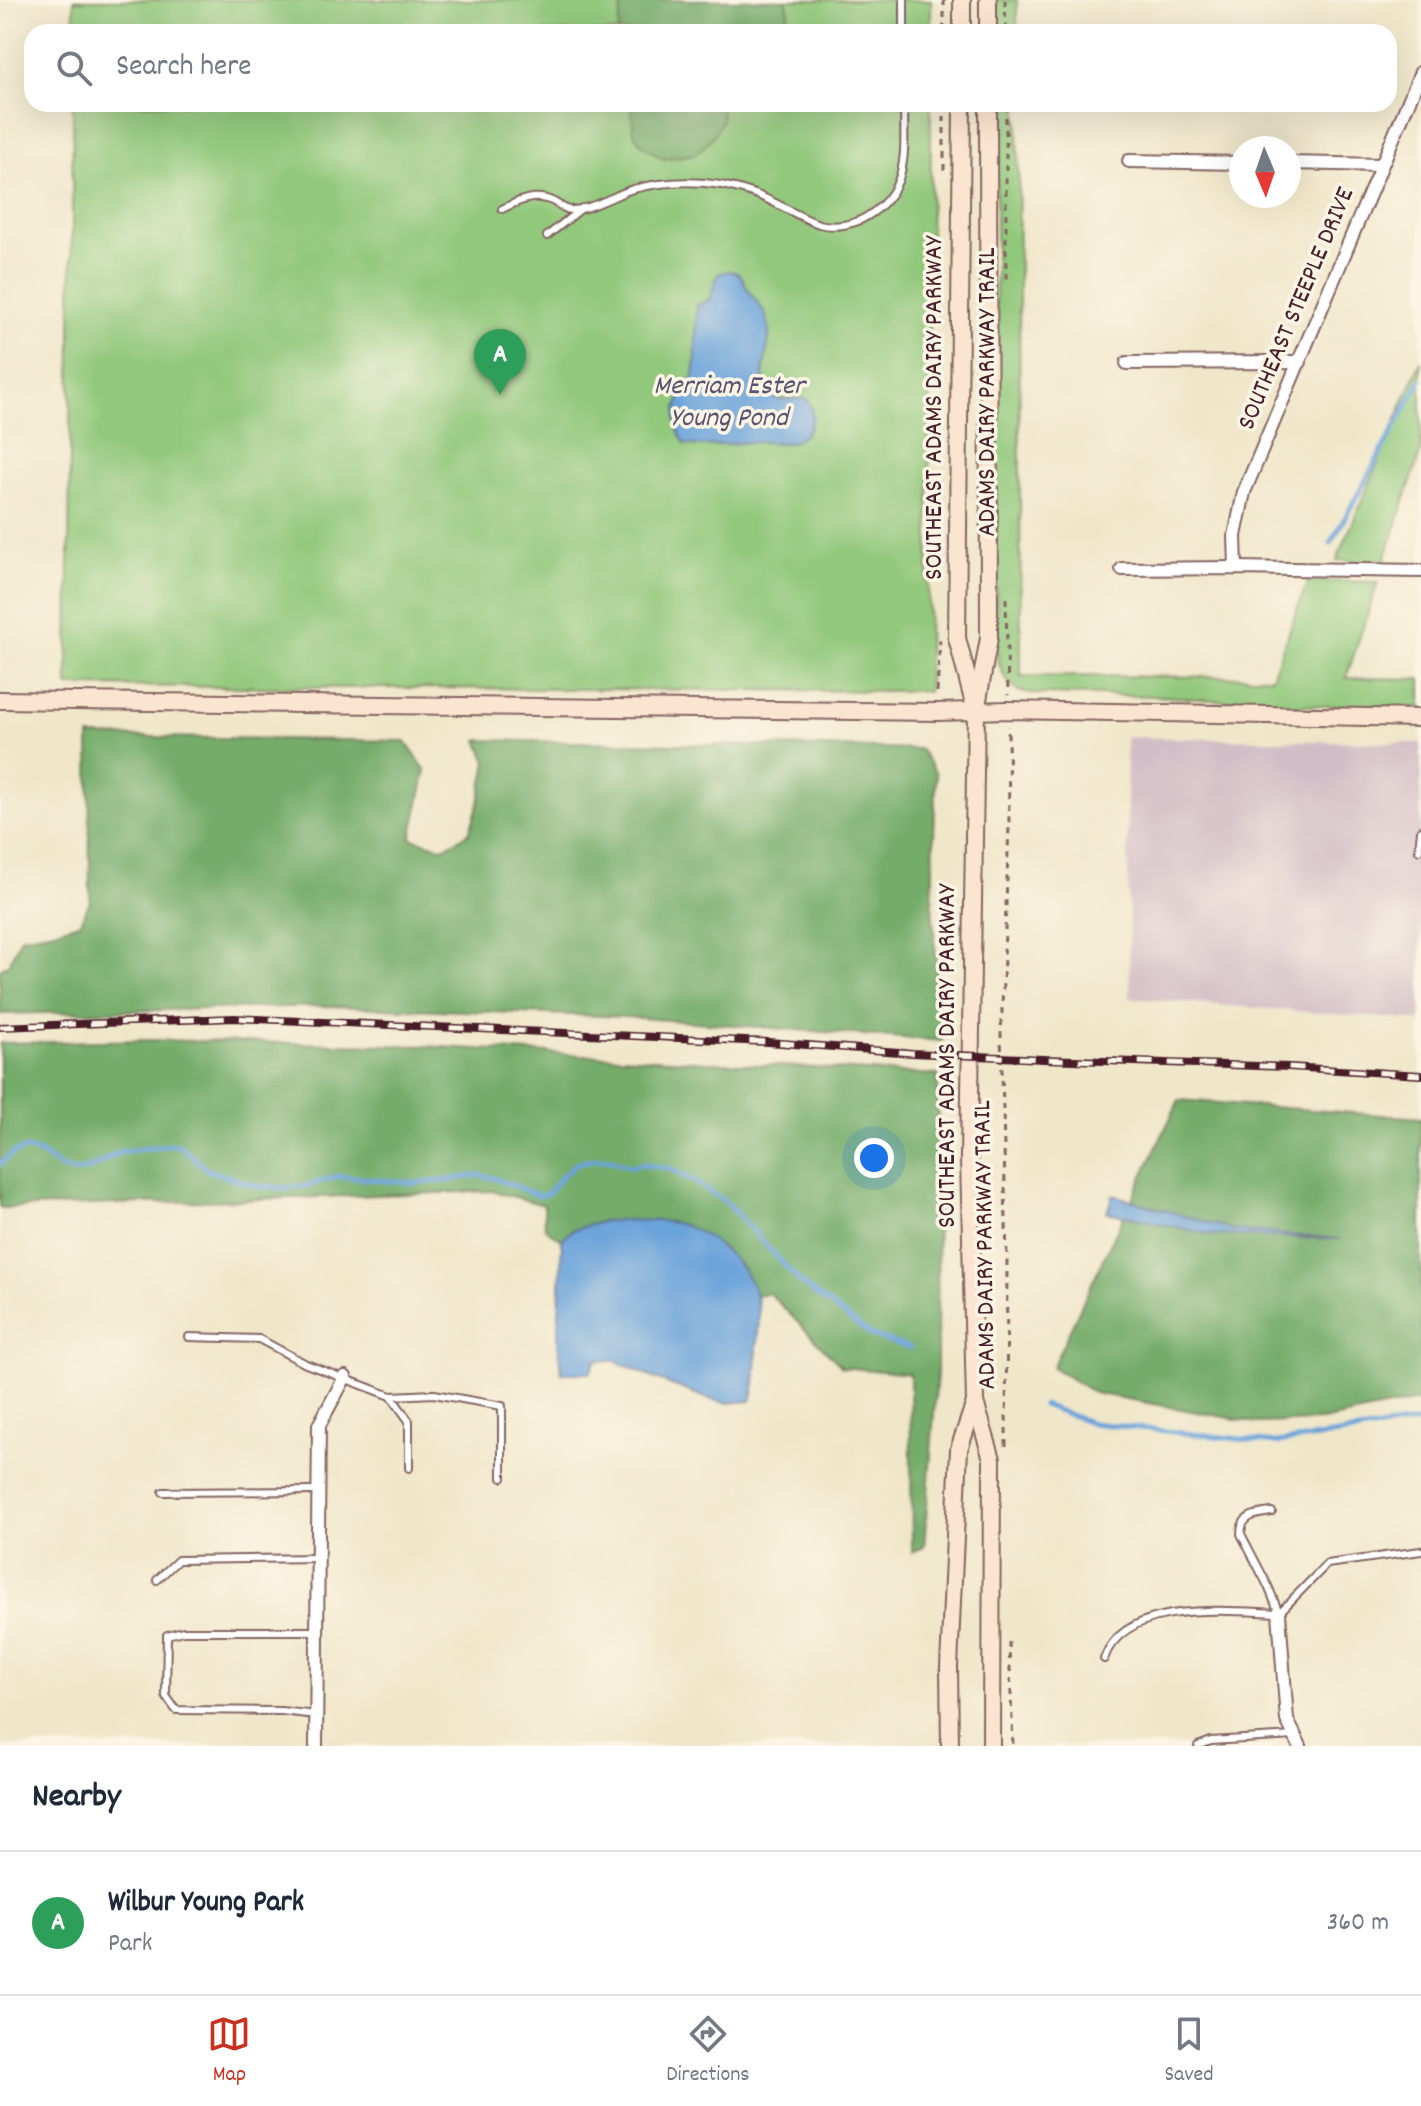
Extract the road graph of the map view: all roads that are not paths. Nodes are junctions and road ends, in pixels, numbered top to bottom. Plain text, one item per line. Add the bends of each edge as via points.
1 (904, 0) edge
2 (962, 0) edge
3 (988, 0) edge
4 (904, 24) edge
5 (962, 24) edge
6 (988, 24) edge
7 (1421, 72) edge
8 (904, 112) edge
9 (962, 112) edge
10 (988, 112) edge
11 (1129, 161) dead end
12 (1229, 163) edge
13 (1301, 163) edge
14 (1381, 165) junction
15 (582, 208) junction
16 (502, 209) dead end
17 (547, 236) dead end
18 (1300, 362) junction
19 (1127, 363) dead end
20 (1236, 568) junction
21 (1122, 569) dead end
22 (1421, 571) edge
23 (0, 700) edge
24 (976, 711) junction
25 (1421, 718) edge
26 (1421, 830) edge
27 (1419, 850) edge
28 (189, 1337) dead end
29 (345, 1377) junction
30 (391, 1396) junction
31 (975, 1402) junction
32 (409, 1468) dead end
33 (502, 1478) dead end
34 (318, 1491) junction
35 (163, 1492) dead end
36 (1272, 1512) dead end
37 (1421, 1551) edge
38 (318, 1558) junction
39 (157, 1580) dead end
40 (1279, 1613) junction
41 (317, 1631) junction
42 (1104, 1659) dead end
43 (316, 1715) junction
44 (1297, 1741) edge
45 (316, 1746) edge
46 (950, 1746) edge
47 (991, 1746) edge
48 (1198, 1746) edge

1 - 4 lane
2 - 5 main road
3 - 6 main road
7 - 14 street, SOUTHEAST STEEPLE DRIVE
8 - 15 lane via 898,184 879,209 841,226 821,225 747,191 706,183 633,189
9 - 24 main road, SOUTHEAST ADAMS DAIRY PARKWAY via 957,638
10 - 24 main road, SOUTHEAST ADAMS DAIRY PARKWAY via 989,638
11 - 12 street
13 - 14 street
14 - 18 street, SOUTHEAST STEEPLE DRIVE
15 - 16 lane via 567,210 539,197
15 - 17 lane
18 - 19 street
18 - 20 street, SOUTHEAST STEEPLE DRIVE via 1244,492 1235,536
20 - 21 street
20 - 22 street
23 - 24 main road
24 - 25 main road
24 - 31 main road, SOUTHEAST ADAMS DAIRY PARKWAY via 969,1158
26 - 27 lane
28 - 29 lane via 259,1339
29 - 30 lane
29 - 34 street via 319,1425
30 - 32 lane via 409,1421
30 - 33 lane via 434,1394 502,1406
31 - 46 main road, SOUTHEAST ADAMS DAIRY PARKWAY via 959,1449
31 - 47 main road, SOUTHEAST ADAMS DAIRY PARKWAY via 992,1459
34 - 35 lane
34 - 38 street
36 - 40 lane via 1244,1520 1241,1534
37 - 40 lane via 1327,1564
38 - 39 lane via 178,1560
38 - 41 street
40 - 42 lane via 1204,1611 1157,1617 1117,1636
40 - 44 street via 1287,1720
41 - 43 street
41 - 43 lane via 167,1635 166,1696 176,1710
43 - 45 street
44 - 48 lane via 1211,1741

